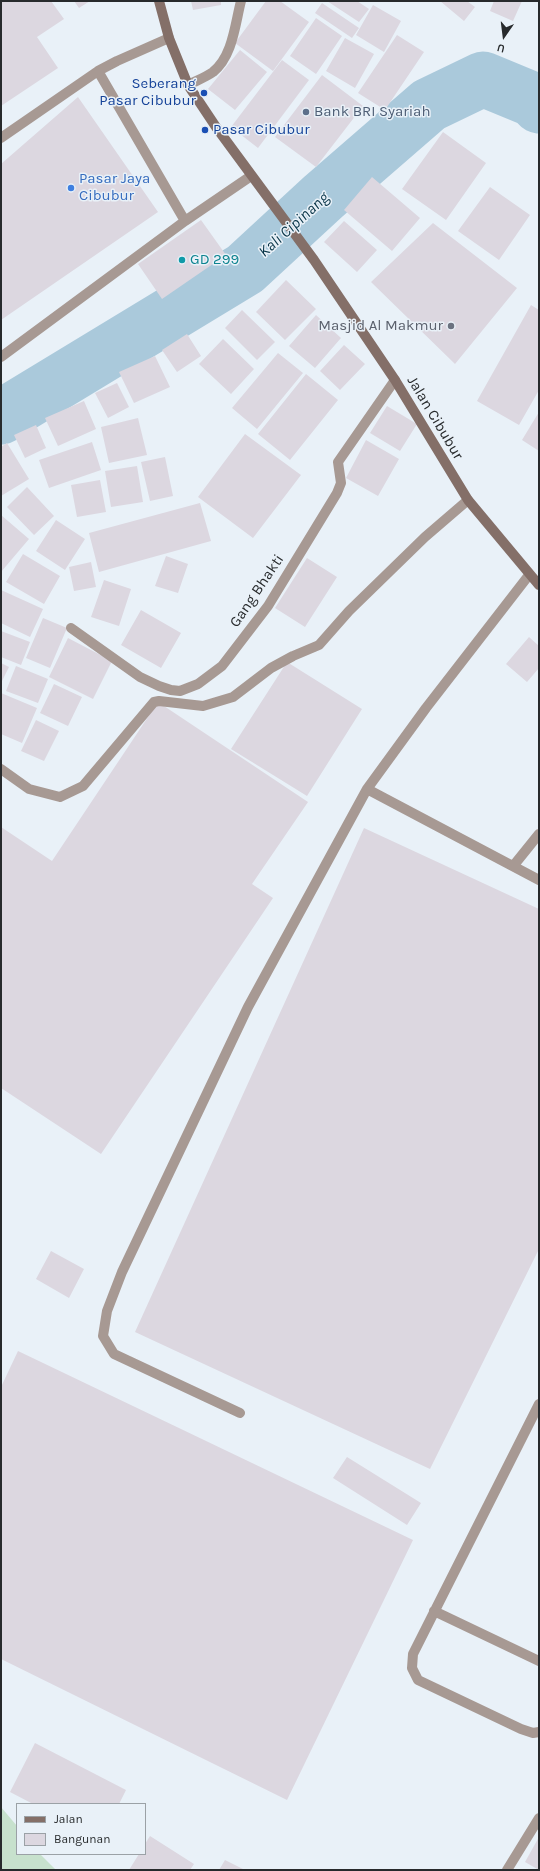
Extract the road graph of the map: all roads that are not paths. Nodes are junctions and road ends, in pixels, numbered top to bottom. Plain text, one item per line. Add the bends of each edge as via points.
1 (159, 1) edge
2 (241, 1) edge
3 (169, 38) junction
4 (98, 71) junction
5 (188, 85) junction
6 (1, 138) edge
7 (251, 176) junction
8 (185, 221) junction
9 (1, 357) edge
10 (395, 380) junction
11 (468, 500) junction
12 (529, 575) junction
13 (539, 585) edge
14 (72, 628) dead end
15 (1, 769) edge
16 (367, 789) junction
17 (539, 834) edge
18 (514, 865) junction
19 (539, 880) edge
20 (539, 1404) edge
21 (240, 1413) dead end
22 (434, 1611) junction
23 (539, 1660) edge
24 (539, 1732) edge
25 (539, 1818) edge
26 (507, 1870) edge

1 - 3 street, Jalan Cibubur
2 - 5 street via 230,44 220,65
3 - 4 street
3 - 5 street, Jalan Cibubur
4 - 6 street
4 - 8 street
5 - 7 street, Jalan Cibubur
7 - 8 street
7 - 10 street, Jalan Cibubur via 314,260
8 - 9 street
10 - 11 street, Jalan Cibubur
10 - 14 street, Gang Bhakti via 338,462 341,483 337,493 268,606 222,666 198,684 180,691 171,690 140,677
11 - 12 street, Jalan Cibubur
11 - 15 street via 425,537 319,645 271,668 233,697 203,706 154,702 83,786 60,797 29,789
12 - 13 street, Jalan Cibubur
12 - 16 street
16 - 18 street
16 - 21 street via 248,1007 122,1272 107,1311 103,1336 114,1354
17 - 18 street
18 - 19 street
20 - 22 street
22 - 23 street
22 - 24 street via 413,1654 412,1668 418,1680 521,1729
25 - 26 street

